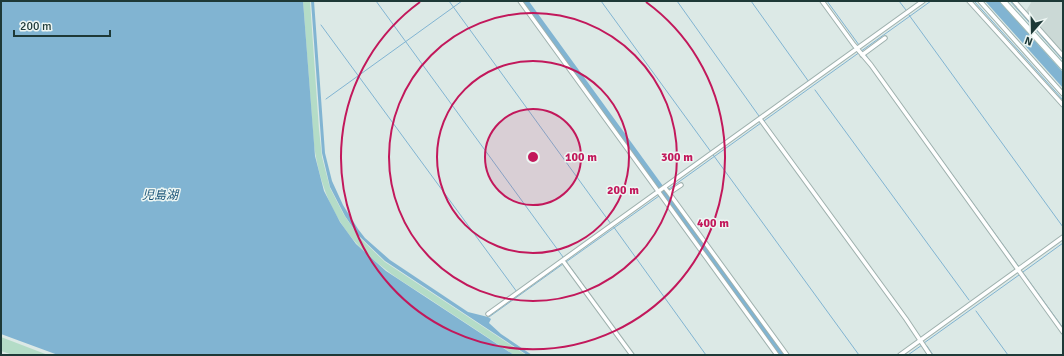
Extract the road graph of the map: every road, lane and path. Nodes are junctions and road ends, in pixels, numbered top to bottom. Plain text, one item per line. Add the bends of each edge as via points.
1 (520, 1) edge
2 (822, 1) edge
3 (923, 1) edge
4 (969, 1) edge
5 (980, 1) edge
6 (1003, 1) edge
7 (1014, 1) edge
8 (885, 38) dead end
9 (861, 51) junction
10 (1063, 56) edge
11 (1063, 68) edge
12 (1063, 94) edge
13 (1063, 105) edge
14 (761, 121) junction
15 (681, 185) dead end
16 (666, 190) junction
17 (660, 193) junction
18 (1063, 238) edge
19 (565, 261) junction
20 (1019, 269) junction
21 (488, 314) dead end
22 (1063, 332) edge
23 (922, 341) junction
24 (632, 355) edge
25 (777, 355) edge
26 (787, 355) edge
27 (900, 355) edge
28 (930, 355) edge

1 - 17 street
2 - 9 street
3 - 9 street
4 - 13 street
5 - 12 street
6 - 11 main road
7 - 10 street
8 - 9 street
9 - 14 street via 810,83
9 - 20 street
14 - 16 street via 712,153
14 - 23 street
15 - 16 street
16 - 17 street
16 - 26 street
17 - 19 street
17 - 25 street
18 - 20 street
19 - 21 street
19 - 24 street
20 - 22 street
20 - 23 street
23 - 27 street
23 - 28 street

